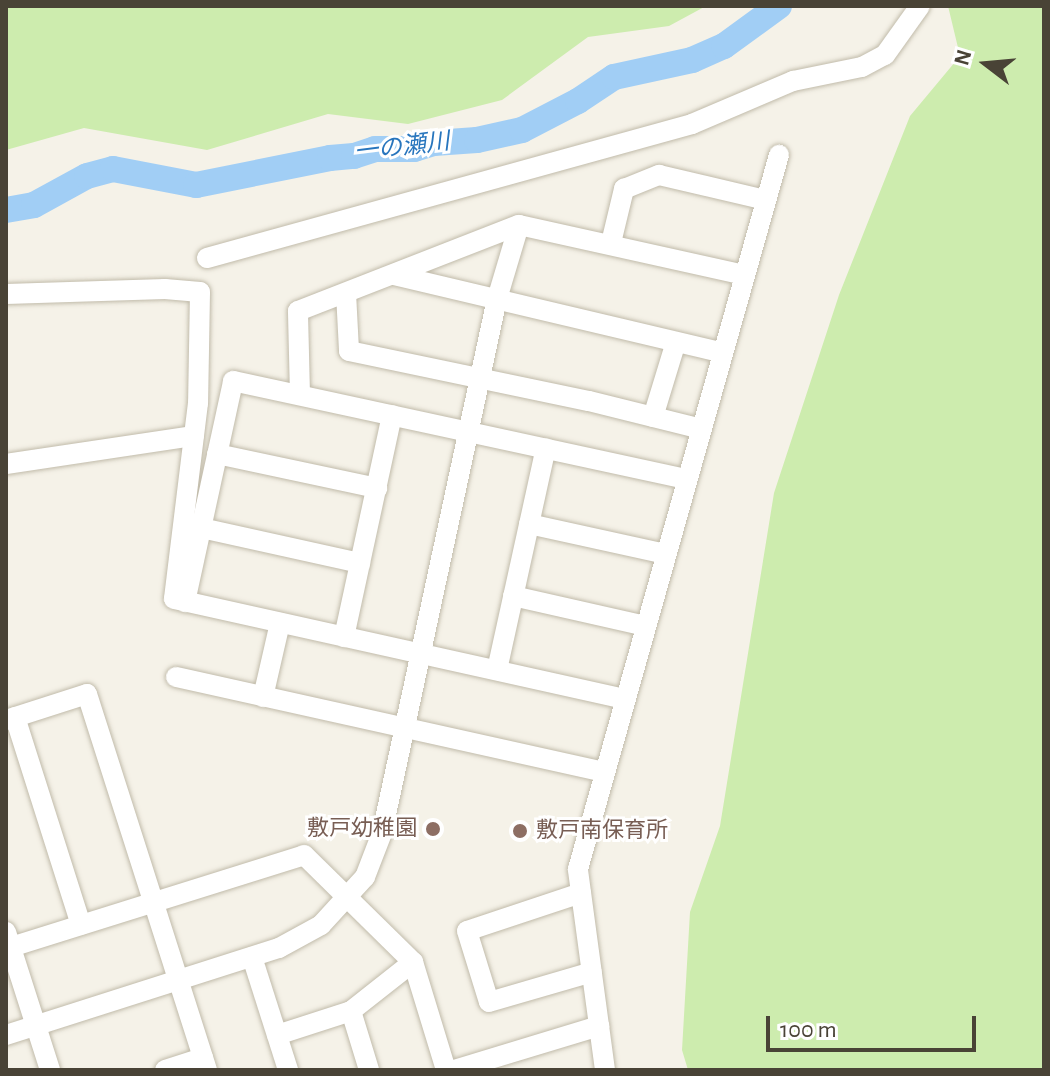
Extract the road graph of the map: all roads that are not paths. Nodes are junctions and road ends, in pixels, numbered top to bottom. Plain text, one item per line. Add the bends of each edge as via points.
1 (920, 6) edge
2 (779, 155) dead end
3 (766, 200) junction
4 (519, 225) junction
5 (611, 243) junction
6 (207, 258) dead end
7 (394, 275) junction
8 (745, 275) junction
9 (346, 293) junction
10 (6, 294) edge
11 (497, 299) junction
12 (676, 342) junction
13 (723, 353) junction
14 (482, 378) junction
15 (300, 395) junction
16 (392, 415) junction
17 (653, 417) junction
18 (701, 429) junction
19 (470, 432) junction
20 (194, 436) junction
21 (546, 448) junction
22 (217, 454) junction
23 (6, 464) edge
24 (687, 479) junction
25 (377, 488) junction
26 (529, 524) junction
27 (201, 528) junction
28 (666, 554) junction
29 (360, 563) junction
30 (513, 596) junction
31 (185, 602) junction
32 (280, 623) junction
33 (646, 626) junction
34 (344, 637) junction
35 (422, 654) junction
36 (497, 670) junction
37 (176, 677) dead end
38 (263, 697) junction
39 (625, 699) junction
40 (10, 719) edge
41 (406, 728) junction
42 (605, 772) junction
43 (581, 893) junction
44 (348, 898) junction
45 (154, 902) junction
46 (81, 925) junction
47 (8, 939) edge
48 (252, 957) junction
49 (413, 962) junction
50 (592, 972) junction
51 (179, 980) junction
52 (351, 1011) junction
53 (36, 1026) junction
54 (599, 1026) junction
55 (6, 1035) edge
56 (277, 1035) junction
57 (205, 1064) edge
58 (492, 1064) edge
59 (50, 1070) edge
60 (165, 1070) edge
61 (288, 1070) edge
62 (369, 1070) edge
63 (446, 1070) edge
64 (454, 1070) edge
65 (605, 1070) edge

1 - 6 street via 885,55 862,67 793,81 692,124
2 - 3 street
3 - 5 street via 659,175 624,189
3 - 8 street
4 - 5 street
4 - 7 street
4 - 11 street
5 - 8 street
7 - 9 street
7 - 11 street
8 - 13 street
9 - 14 street via 349,351
9 - 15 street via 298,311
10 - 20 street via 200,292
11 - 12 street
11 - 14 street
12 - 13 street
12 - 17 street
13 - 18 street
14 - 17 street
14 - 19 street
15 - 16 street
15 - 22 street via 233,381
16 - 19 street
16 - 25 street
17 - 18 street
18 - 24 street
19 - 21 street
19 - 35 street
20 - 23 street
20 - 31 street via 173,586 174,599
21 - 24 street
21 - 26 street
22 - 25 street
22 - 27 street
24 - 28 street
25 - 29 street
26 - 28 street
26 - 30 street
27 - 29 street
27 - 31 street
28 - 33 street
29 - 34 street
30 - 33 street
30 - 36 street
31 - 32 street
32 - 34 street
32 - 38 street
33 - 39 street
34 - 35 street
35 - 36 street
35 - 41 street
36 - 39 street
37 - 38 street
38 - 41 street
39 - 42 street
40 - 45 street via 87,694
40 - 46 street
41 - 42 street
41 - 44 street via 375,856
42 - 43 street via 578,869
43 - 50 street
43 - 50 street via 467,931 489,1002
44 - 45 street via 304,855
44 - 48 street via 302,938
44 - 49 street
45 - 46 street
45 - 51 street
46 - 47 street
47 - 53 street
48 - 51 street
48 - 56 street
49 - 52 street
49 - 63 street
50 - 54 street
51 - 53 street
51 - 57 street
52 - 56 street
52 - 62 street
53 - 55 street
53 - 59 street
54 - 58 street
54 - 65 street
56 - 61 street
57 - 60 street
58 - 64 street

